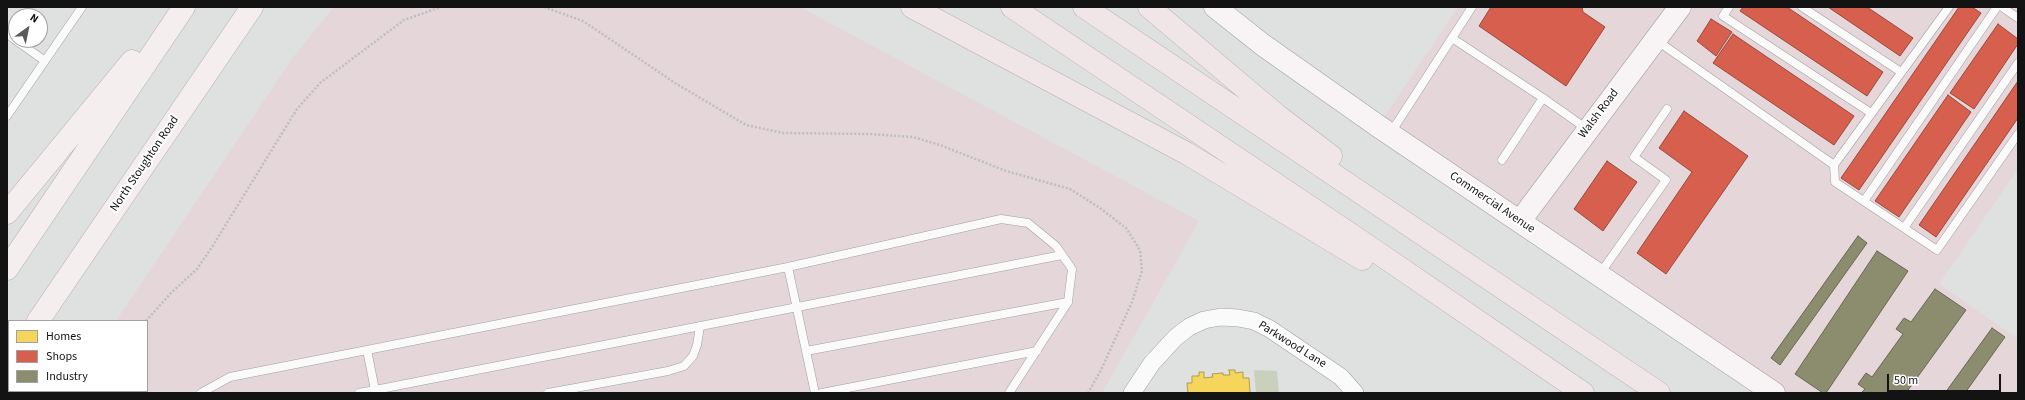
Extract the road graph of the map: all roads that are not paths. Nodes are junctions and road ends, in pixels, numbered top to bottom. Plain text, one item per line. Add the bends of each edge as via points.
1 (82, 7) edge
2 (176, 7) edge
3 (184, 7) edge
4 (252, 7) edge
5 (912, 7) edge
6 (1012, 7) edge
7 (1084, 7) edge
8 (1149, 7) edge
9 (1215, 7) edge
10 (1472, 7) edge
11 (1680, 7) edge
12 (1729, 7) edge
13 (1802, 7) edge
14 (1949, 7) edge
15 (1997, 7) edge
16 (2002, 7) edge
17 (2018, 18) edge
18 (7, 34) edge
19 (1452, 38) junction
20 (1655, 40) junction
21 (45, 61) junction
22 (2018, 63) edge
23 (1901, 72) junction
24 (1543, 98) junction
25 (1667, 109) dead end
26 (1871, 113) junction
27 (7, 116) edge
28 (1587, 129) junction
29 (1390, 134) junction
30 (2018, 134) edge
31 (1502, 160) dead end
32 (1834, 165) junction
33 (1864, 201) junction
34 (7, 213) edge
35 (1520, 221) junction
36 (1904, 228) junction
37 (1062, 255) junction
38 (788, 266) junction
39 (7, 269) edge
40 (1599, 275) junction
41 (1068, 302) junction
42 (797, 306) junction
43 (39, 320) edge
44 (700, 326) junction
45 (1562, 327) junction
46 (1494, 332) junction
47 (367, 350) junction
48 (806, 351) junction
49 (1037, 351) junction
50 (1648, 390) edge
51 (375, 392) edge
52 (201, 393) edge
53 (359, 393) edge
54 (548, 393) edge
55 (815, 393) edge
56 (822, 393) edge
57 (1009, 393) edge
58 (1132, 393) edge
59 (1355, 393) edge
60 (1583, 393) edge
61 (1774, 393) edge

1 - 21 lane
2 - 34 main road
3 - 39 main road
4 - 43 main road, North Stoughton Road
5 - 46 highway via 1186,154 1294,216 1409,288
6 - 46 highway
7 - 45 highway
8 - 45 highway via 1278,116
9 - 29 street, Commercial Avenue via 1263,45
10 - 19 lane
11 - 20 street, Walsh Road
12 - 26 lane via 1723,16
13 - 23 lane
14 - 23 lane
15 - 33 lane
16 - 17 lane
18 - 21 lane
19 - 24 lane
19 - 29 lane
20 - 28 street, Walsh Road
20 - 32 lane
21 - 27 lane
22 - 36 lane
23 - 26 lane
24 - 28 lane
24 - 31 lane
25 - 40 lane via 1634,157 1666,180
26 - 32 lane
28 - 35 street, Walsh Road
29 - 35 street, Commercial Avenue
30 - 36 lane via 1937,250
32 - 33 lane via 1835,182
33 - 36 lane
35 - 40 street, Commercial Avenue
37 - 38 lane via 1056,246 1028,224 1001,219
37 - 41 lane via 1072,269
37 - 42 lane
38 - 42 lane
38 - 47 lane
40 - 61 street, Commercial Avenue
41 - 48 lane
41 - 49 lane
42 - 44 lane
42 - 48 lane
44 - 51 lane
44 - 54 lane via 693,356 684,366
45 - 50 highway
46 - 60 highway
47 - 51 lane
47 - 52 lane via 230,377
48 - 55 lane
49 - 56 lane
49 - 57 lane
51 - 53 lane
58 - 59 street, Parkwood Lane via 1152,363 1175,338 1204,320 1221,317 1254,321 1270,329 1341,377

